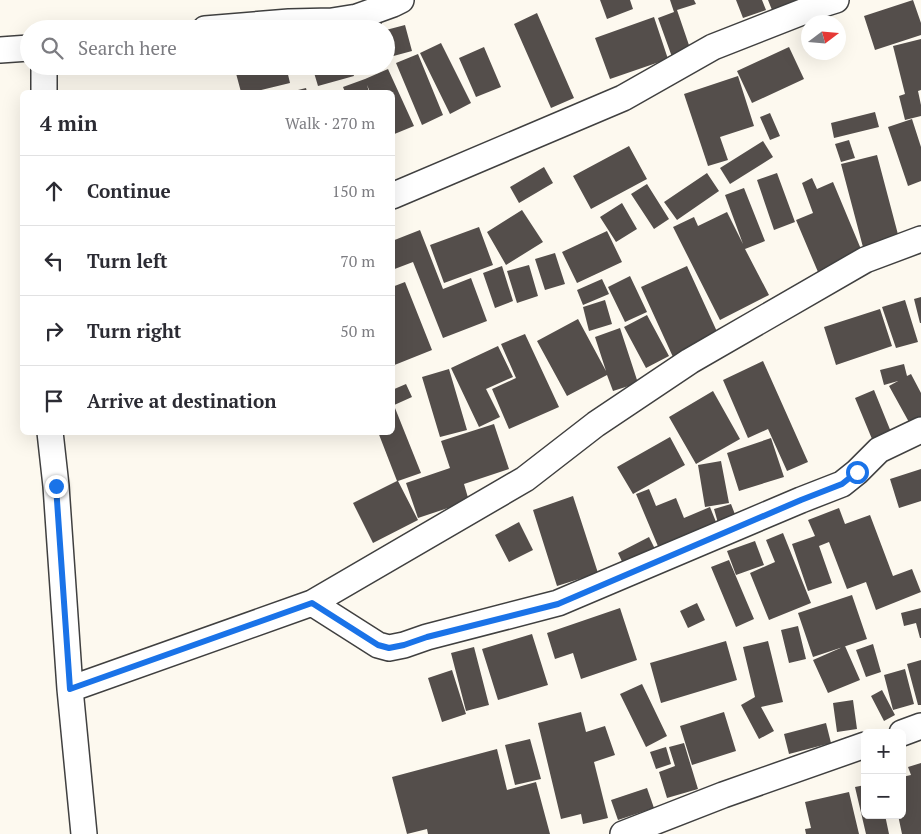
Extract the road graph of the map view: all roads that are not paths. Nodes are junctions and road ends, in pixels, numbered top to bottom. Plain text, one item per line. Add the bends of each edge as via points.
1 (401, 0) edge
2 (836, 0) edge
3 (338, 20) edge
4 (20, 49) edge
5 (0, 50) edge
6 (44, 75) edge
7 (44, 90) edge
8 (395, 195) edge
9 (921, 239) edge
10 (921, 430) edge
11 (50, 435) edge
12 (312, 603) junction
13 (70, 689) junction
14 (921, 726) edge
15 (906, 732) edge
16 (861, 746) edge
17 (84, 834) edge
18 (623, 834) edge

1 - 3 street via 356,17
2 - 8 street via 713,47 623,98
4 - 5 street
6 - 7 street
9 - 12 street via 865,260 690,361 596,424 525,479
10 - 12 street via 879,450 842,484 558,604 389,648 378,645
11 - 13 street
12 - 13 street
13 - 17 street
14 - 15 street
16 - 18 street

